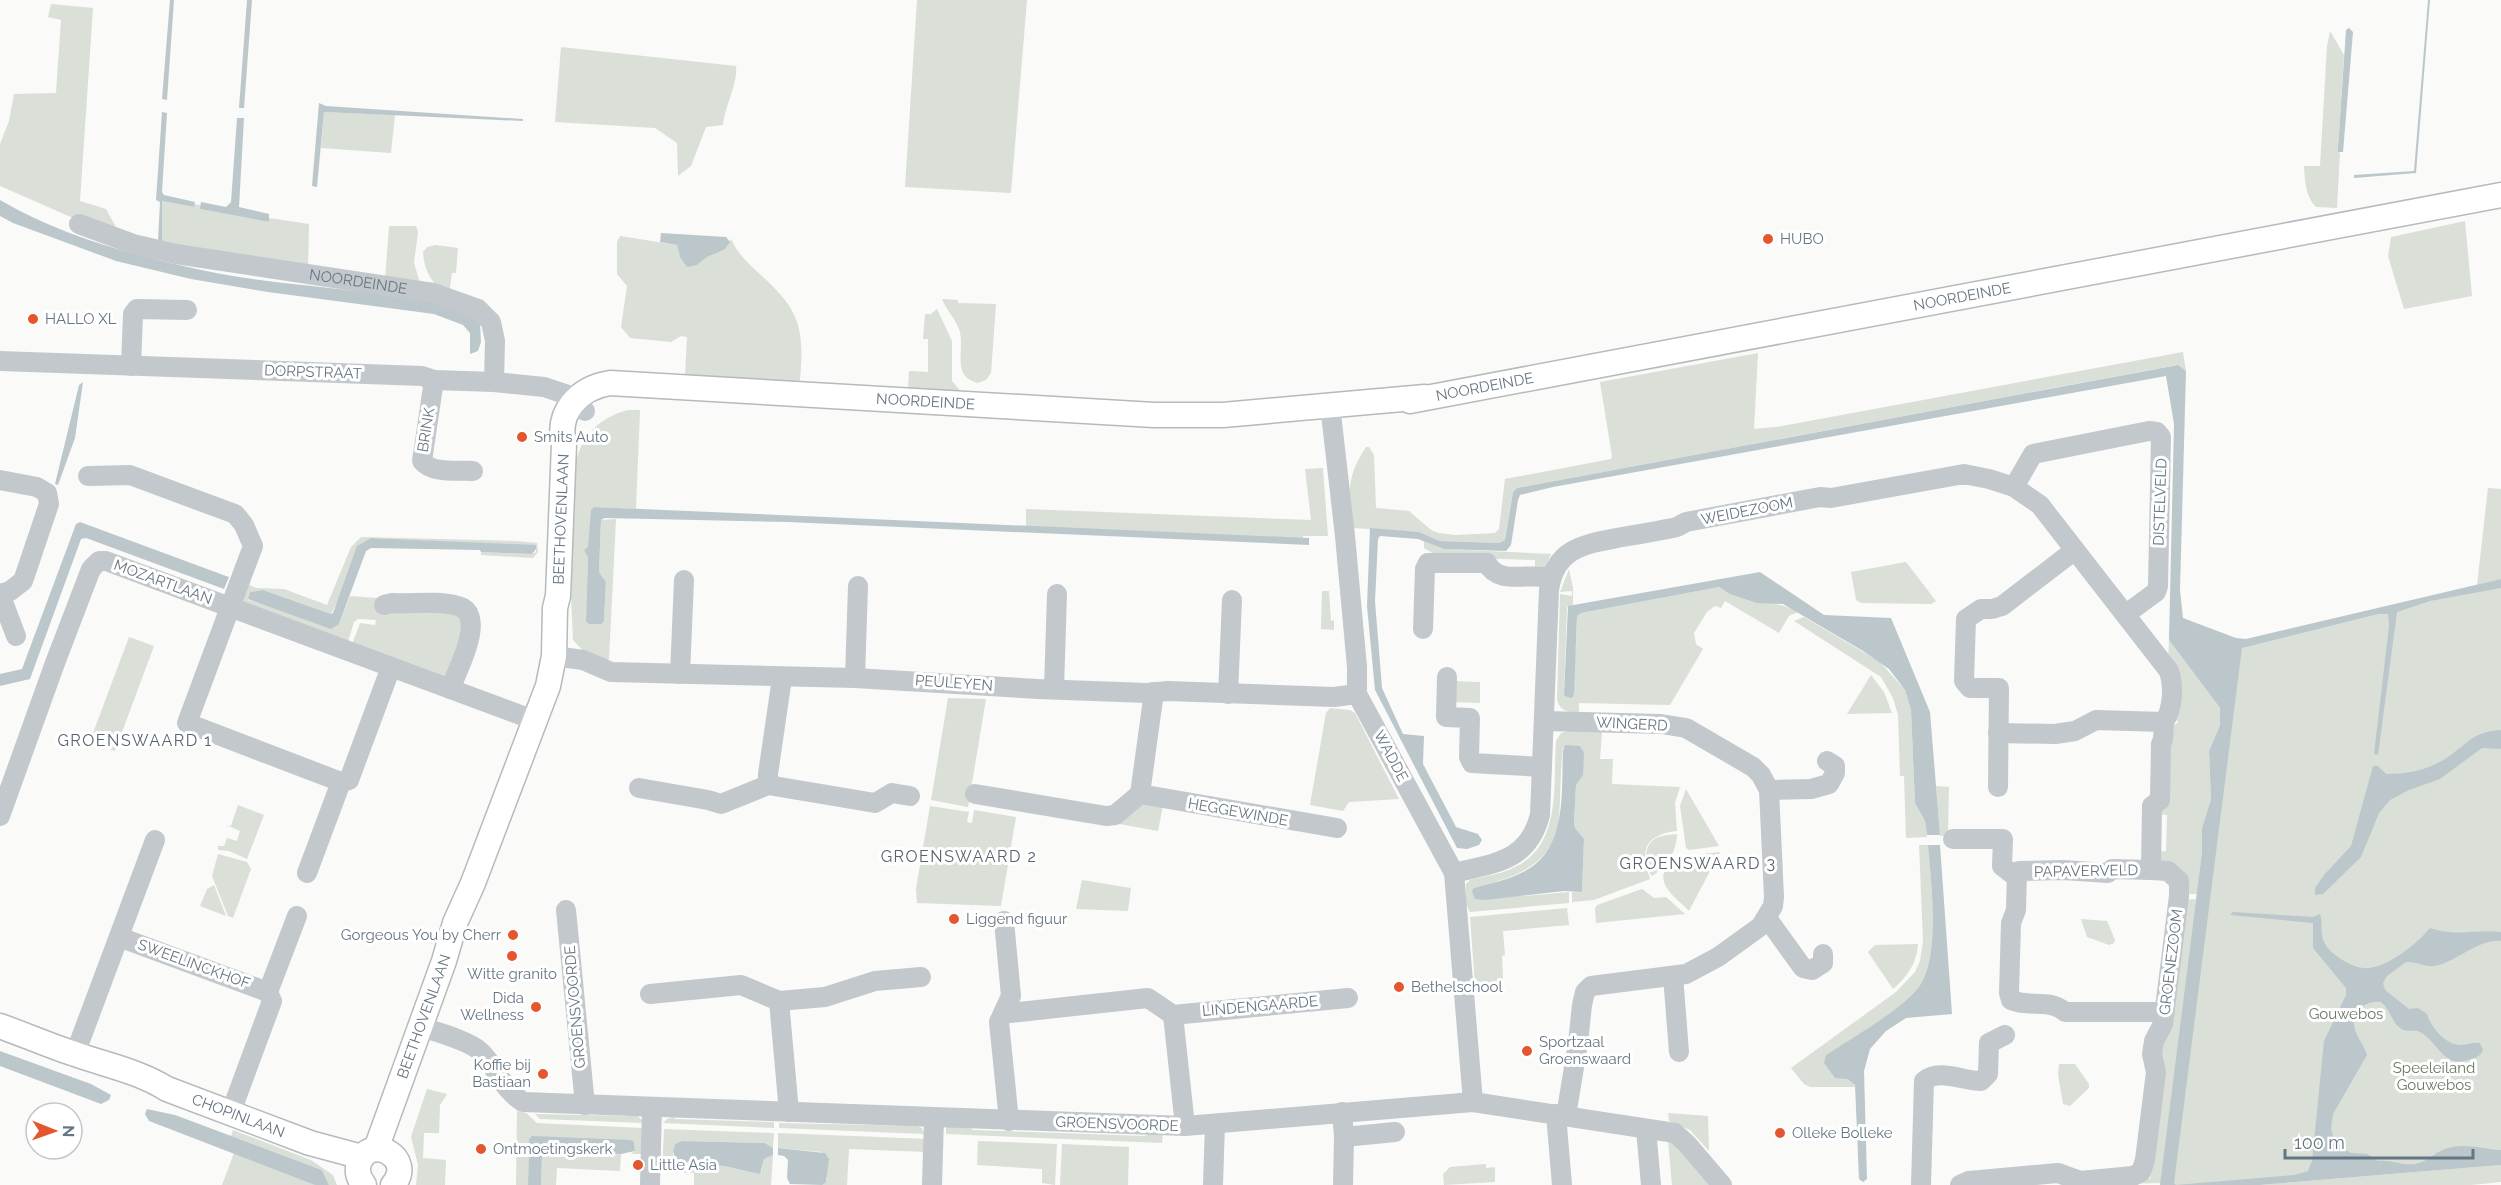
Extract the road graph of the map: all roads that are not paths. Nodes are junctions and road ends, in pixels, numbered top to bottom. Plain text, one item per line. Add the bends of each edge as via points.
1 (2501, 195) edge
2 (79, 224) dead end
3 (187, 310) dead end
4 (0, 361) edge
5 (131, 366) junction
6 (434, 380) junction
7 (494, 382) junction
8 (579, 406) junction
9 (1331, 410) junction
10 (473, 471) dead end
11 (88, 476) dead end
12 (0, 480) edge
13 (2014, 487) junction
14 (2075, 550) junction
15 (1550, 578) junction
16 (684, 580) dead end
17 (858, 586) dead end
18 (0, 594) edge
19 (1057, 594) dead end
20 (1232, 600) dead end
21 (384, 605) dead end
22 (230, 608) junction
23 (2126, 614) junction
24 (1423, 629) dead end
25 (16, 636) dead end
26 (560, 656) junction
27 (391, 667) junction
28 (680, 674) junction
29 (1447, 677) dead end
30 (782, 678) junction
31 (855, 678) junction
32 (450, 689) junction
33 (1054, 689) junction
34 (1154, 692) junction
35 (1228, 694) junction
36 (1357, 694) junction
37 (534, 720) junction
38 (1544, 720) junction
39 (2164, 722) junction
40 (1998, 733) junction
41 (1827, 761) dead end
42 (1542, 767) junction
43 (341, 783) junction
44 (768, 785) junction
45 (1998, 787) dead end
46 (639, 788) dead end
47 (1770, 790) junction
48 (975, 794) dead end
49 (1140, 794) junction
50 (910, 796) dead end
51 (0, 816) edge
52 (1337, 828) dead end
53 (1953, 838) dead end
54 (155, 840) dead end
55 (2151, 870) junction
56 (307, 873) dead end
57 (1454, 873) junction
58 (2015, 876) junction
59 (566, 910) dead end
60 (297, 916) dead end
61 (1767, 918) junction
62 (1004, 921) dead end
63 (119, 937) junction
64 (1823, 954) dead end
65 (1673, 976) junction
66 (921, 977) dead end
67 (268, 992) junction
68 (650, 994) dead end
69 (1348, 998) dead end
70 (779, 1001) junction
71 (1005, 1010) junction
72 (2165, 1012) junction
73 (1173, 1015) junction
74 (0, 1026) edge
75 (424, 1028) junction
76 (2005, 1035) dead end
77 (1679, 1052) dead end
78 (75, 1054) junction
79 (1473, 1102) junction
80 (585, 1105) junction
81 (652, 1107) junction
82 (231, 1112) junction
83 (789, 1112) junction
84 (1342, 1112) junction
85 (1561, 1115) junction
86 (934, 1118) junction
87 (1009, 1120) junction
88 (1215, 1124) junction
89 (1185, 1126) junction
90 (1646, 1129) junction
91 (1395, 1132) dead end
92 (1344, 1137) junction
93 (370, 1163) edge
94 (393, 1185) edge
95 (650, 1185) edge
96 (932, 1185) edge
97 (1214, 1185) edge
98 (1343, 1185) edge
99 (1562, 1185) edge
100 (1651, 1185) edge
101 (1722, 1185) edge
102 (1921, 1185) edge
103 (1960, 1185) edge

1 - 9 main road, NOORDEINDE via 1425,397
2 - 7 street, NOORDEINDE via 133,244 176,254 433,293 478,309 491,322 495,341
3 - 5 street via 137,309 133,314
4 - 5 street, DORPSTRAAT
5 - 6 street, DORPSTRAAT via 422,376
6 - 7 street, DORPSTRAAT
6 - 10 street, BRINK via 422,461 433,469
7 - 8 street via 544,387 568,395
8 - 9 main road, NOORDEINDE via 580,394 610,383 1154,415
8 - 26 main road, BEETHOVENLAAN via 562,424 561,432 564,444 558,596 566,633
9 - 36 street, WADDE
11 - 22 street via 130,475 235,514 253,546
12 - 18 street via 37,487 47,493 49,504 23,581
13 - 14 street, WEIDEZOOM via 2040,505
13 - 15 street, WEIDEZOOM via 1981,477 1954,475 1686,522 1578,547 1559,562
13 - 23 street, DISTELVELD via 2033,454 2157,432 2161,437 2158,586 2156,592
14 - 23 street, WEIDEZOOM
14 - 40 street via 2002,606 1981,609 1966,619 1964,681 1971,688 1999,688
15 - 24 street via 1498,576 1487,563 1428,562
15 - 38 street
16 - 28 street
17 - 31 street
18 - 25 street
19 - 33 street
20 - 35 street
21 - 32 street via 453,605 468,613 470,638
22 - 27 street, MOZARTLAAN
22 - 43 street via 187,723
22 - 51 street, MOZARTLAAN via 106,561 95,563
23 - 39 street, WEIDEZOOM via 2169,671 2170,712
26 - 28 street, PEULEYEN via 584,660 611,672
26 - 37 main road, BEETHOVENLAAN via 559,673 548,686
27 - 32 street, MOZARTLAAN
27 - 43 street via 349,780
28 - 30 street, PEULEYEN
29 - 42 street via 1446,717 1470,718 1472,763
30 - 31 street, PEULEYEN
30 - 44 street
31 - 33 street, PEULEYEN
32 - 37 street, MOZARTLAAN
33 - 34 street, PEULEYEN
34 - 35 street, PEULEYEN
34 - 49 street
35 - 36 street, PEULEYEN
36 - 57 street, WADDE
37 - 75 main road, BEETHOVENLAAN via 455,923
38 - 42 street
38 - 47 street, WINGERD via 1686,728 1753,767
39 - 40 street via 2096,720 2075,731 2055,734
39 - 55 street, PAPAVERVELD via 2160,800 2152,806
40 - 45 street
41 - 47 street via 1834,766 1835,773 1829,784 1811,789
42 - 57 street via 1540,815 1530,841 1510,858
43 - 56 street
44 - 46 street via 721,804
44 - 50 street via 875,803 892,793
47 - 61 street via 1774,897
48 - 49 street via 1106,816 1115,815
49 - 52 street, HEGGEWINDE
53 - 58 street, PAPAVERVELD via 2003,839 2002,866
54 - 63 street, SWEELINCKHOF
55 - 58 street, PAPAVERVELD via 2019,871
55 - 72 street, GROENEZOOM via 2168,871 2179,882
57 - 79 street, WADDE
58 - 72 street, PAPAVERVELD via 2011,1000 2053,1004 2066,1012
59 - 80 street, GROENSVOORDE
60 - 67 street, SWEELINCKHOF
61 - 64 street via 1803,968 1812,970 1823,963
61 - 65 street via 1699,969
62 - 71 street via 1011,996
63 - 67 street, SWEELINCKHOF
63 - 78 street, SWEELINCKHOF
65 - 77 street
65 - 85 street via 1600,983 1585,992
66 - 70 street via 875,981 825,998
67 - 82 street, SWEELINCKHOF via 273,1001
68 - 70 street via 741,985
69 - 73 street, LINDENGAARDE
70 - 83 street
71 - 73 street via 1010,1013 1148,999
71 - 87 street via 999,1022
72 - 103 street, GROENEZOOM via 2152,1054 2156,1072 2141,1172 2080,1181 2058,1173
73 - 89 street
74 - 78 main road, CHOPINLAAN
75 - 80 street, GROENSVOORDE via 480,1050 512,1095 524,1102
75 - 93 main road, BEETHOVENLAAN
76 - 102 street via 1989,1043 1988,1074 1981,1081 1940,1075 1924,1080
78 - 82 main road, CHOPINLAAN via 130,1081 167,1089
79 - 84 street, GROENSVOORDE
79 - 85 street, GROENSVOORDE
80 - 81 street, GROENSVOORDE
81 - 83 street, GROENSVOORDE
81 - 95 street
82 - 93 main road, CHOPINLAAN
83 - 86 street, GROENSVOORDE
84 - 88 street, GROENSVOORDE
84 - 92 street
85 - 90 street, GROENSVOORDE
85 - 99 street
86 - 87 street, GROENSVOORDE
86 - 96 street
87 - 89 street, GROENSVOORDE
88 - 89 street, GROENSVOORDE
88 - 97 street
90 - 100 street
90 - 101 street via 1675,1133 1682,1138
91 - 92 street
92 - 98 street
93 - 94 main road via 396,1158 399,1167

